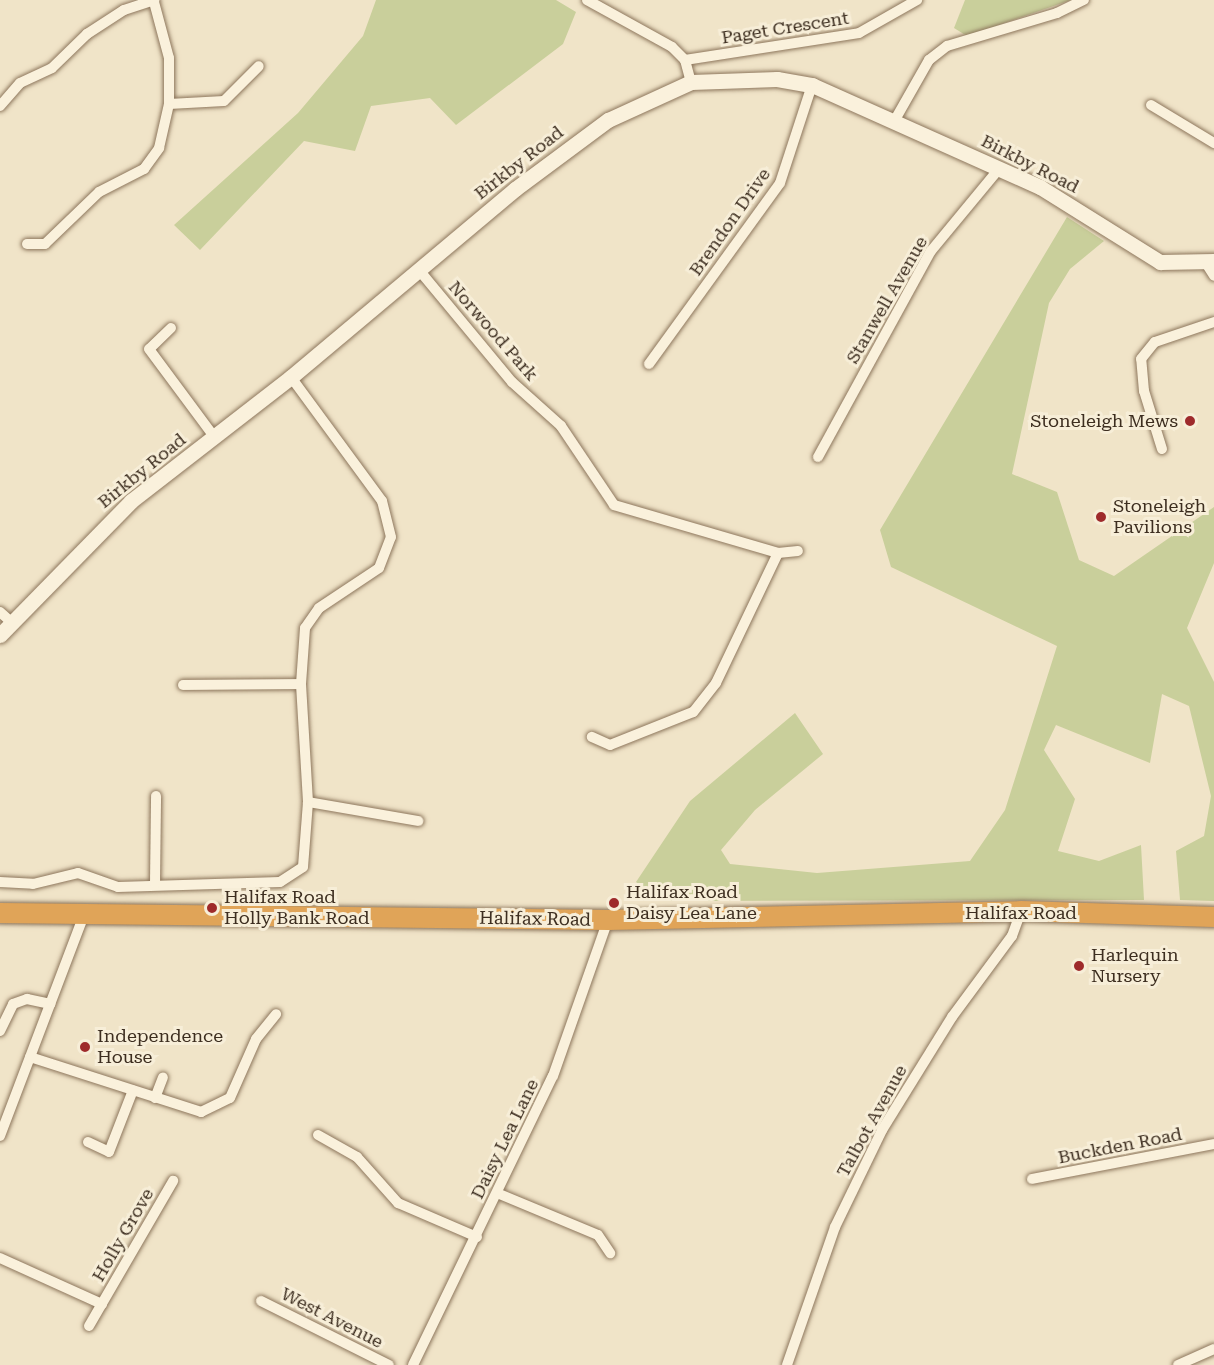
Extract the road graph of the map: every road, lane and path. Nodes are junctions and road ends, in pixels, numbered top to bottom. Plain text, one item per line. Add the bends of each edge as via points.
1 (587, 0) edge
2 (917, 0) edge
3 (1084, 0) edge
4 (154, 1) edge
5 (685, 60) junction
6 (259, 66) dead end
7 (691, 82) junction
8 (812, 85) junction
9 (169, 104) junction
10 (1151, 105) dead end
11 (0, 106) edge
12 (896, 118) junction
13 (1214, 143) edge
14 (999, 170) junction
15 (27, 244) dead end
16 (1211, 266) edge
17 (419, 270) junction
18 (1214, 322) edge
19 (171, 328) dead end
20 (649, 364) dead end
21 (291, 377) junction
22 (215, 438) junction
23 (1162, 449) dead end
24 (818, 457) dead end
25 (798, 551) dead end
26 (778, 553) junction
27 (6, 617) edge
28 (0, 635) edge
29 (301, 684) junction
30 (183, 685) dead end
31 (592, 737) dead end
32 (156, 796) dead end
33 (308, 802) junction
34 (418, 820) dead end
35 (0, 882) edge
36 (154, 883) junction
37 (1021, 911) junction
38 (85, 912) junction
39 (0, 913) edge
40 (1214, 917) edge
41 (608, 920) junction
42 (50, 1004) junction
43 (276, 1014) dead end
44 (0, 1031) edge
45 (30, 1057) junction
46 (163, 1077) dead end
47 (133, 1090) junction
48 (155, 1098) junction
49 (318, 1135) dead end
50 (0, 1136) edge
51 (88, 1142) dead end
52 (1214, 1144) edge
53 (1032, 1179) dead end
54 (173, 1181) dead end
55 (497, 1193) junction
56 (477, 1237) junction
57 (610, 1253) dead end
58 (0, 1258) edge
59 (261, 1300) dead end
60 (102, 1304) junction
61 (89, 1326) dead end
62 (1214, 1349) edge
63 (389, 1365) edge
64 (413, 1365) edge
65 (787, 1365) edge
66 (1178, 1365) edge

1 - 5 street via 659,39
2 - 5 street, Paget Crescent via 859,33
3 - 12 street via 1057,14 947,46 929,60
4 - 9 street via 169,58
4 - 11 street via 124,10 87,34 52,68 20,84
5 - 7 street
6 - 9 street via 224,101
7 - 8 street, Birkby Road via 777,79
7 - 17 street, Birkby Road via 608,120
8 - 12 street, Birkby Road
8 - 20 street, Brendon Drive via 780,183
9 - 15 street via 159,148 144,169 99,192 45,244
10 - 13 street
12 - 14 street, Birkby Road
14 - 16 street, Birkby Road via 1040,187 1160,262
14 - 24 street, Stanwell Avenue via 931,250
17 - 21 street, Birkby Road
17 - 26 street, Norwood Park via 512,382 561,426 614,506
18 - 23 street via 1155,342 1142,359 1144,391
19 - 22 street via 149,348
21 - 22 street, Birkby Road
21 - 29 street via 391,520 391,537 378,568 319,608 305,628
22 - 27 street, Birkby Road via 131,501
25 - 26 street, Norwood Park
26 - 31 street via 716,683 693,712 610,745
27 - 28 street, Birkby Road
29 - 30 street
29 - 33 street
32 - 36 street
33 - 34 street
33 - 36 street via 303,867 280,882
35 - 36 street via 33,884 78,873 118,887
37 - 40 highway, Halifax Road
37 - 41 highway, Halifax Road
37 - 65 street, Talbot Avenue via 1012,936 952,1017 882,1130 835,1227
38 - 39 highway, Halifax Road
38 - 41 highway, Halifax Road
38 - 42 street
41 - 55 street, Daisy Lea Lane via 553,1076
42 - 44 street via 27,999 14,1004
42 - 45 street
43 - 48 street via 256,1039 230,1098 201,1112
45 - 47 street
45 - 50 street
46 - 48 street
47 - 48 street
47 - 51 street via 109,1152
49 - 56 street via 357,1157 398,1203
52 - 53 street, Buckden Road
54 - 60 street, Holly Grove
55 - 56 street, Daisy Lea Lane
55 - 57 street via 598,1235
56 - 64 street, Daisy Lea Lane
58 - 60 street, Holly Grove
59 - 63 street, West Avenue
60 - 61 street, Holly Grove
62 - 66 street

